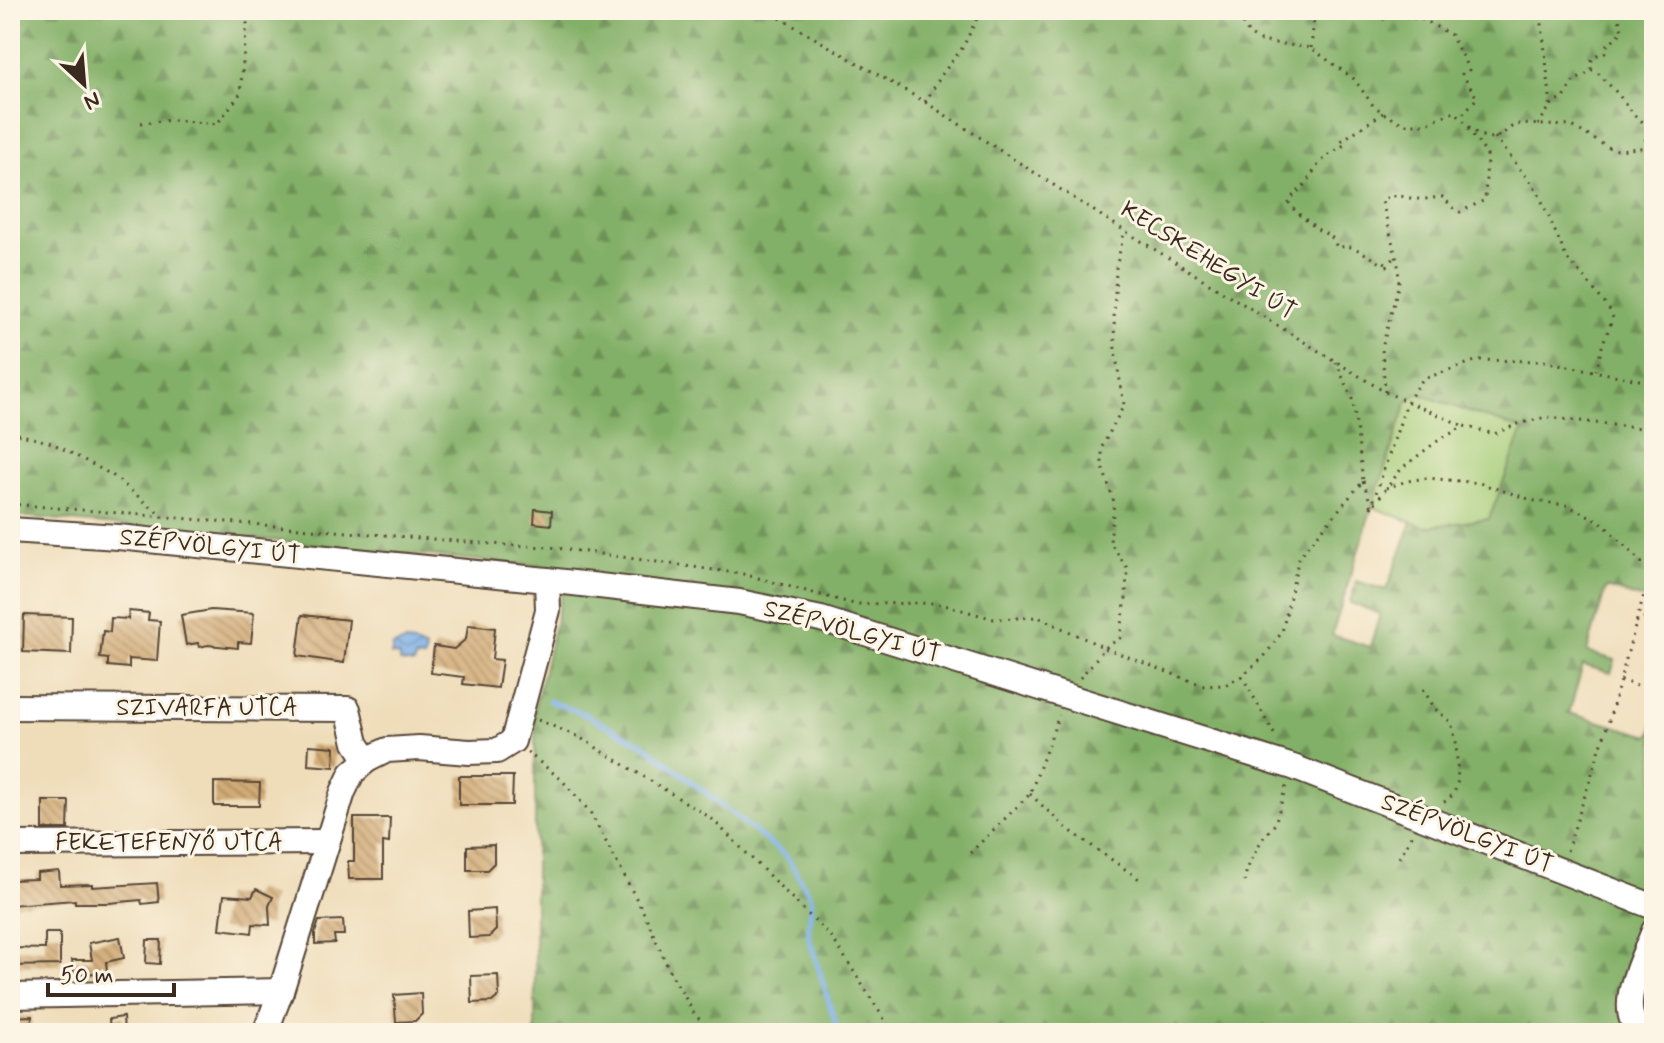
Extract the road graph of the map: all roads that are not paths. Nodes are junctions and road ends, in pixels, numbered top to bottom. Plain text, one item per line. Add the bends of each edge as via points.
1 (10, 530) edge
2 (547, 580) junction
3 (10, 707) edge
4 (367, 760) junction
5 (327, 842) junction
6 (10, 844) edge
7 (1654, 907) edge
8 (1654, 931) edge
9 (281, 991) junction
10 (10, 996) edge
11 (265, 1033) edge
12 (1643, 1033) edge

1 - 2 street, SZÉPVÖLGYI ÚT
2 - 4 street via 548,610 513,741 497,751 387,750
2 - 7 street, SZÉPVÖLGYI ÚT via 739,602 821,619 1293,767
3 - 4 street, SZIVARFA UTCA via 348,709 356,743
4 - 5 street via 352,773
5 - 6 street, FEKETEFENYŐ UTCA
5 - 9 street
8 - 12 street via 1629,1004 1631,1020
9 - 10 street
9 - 11 street

